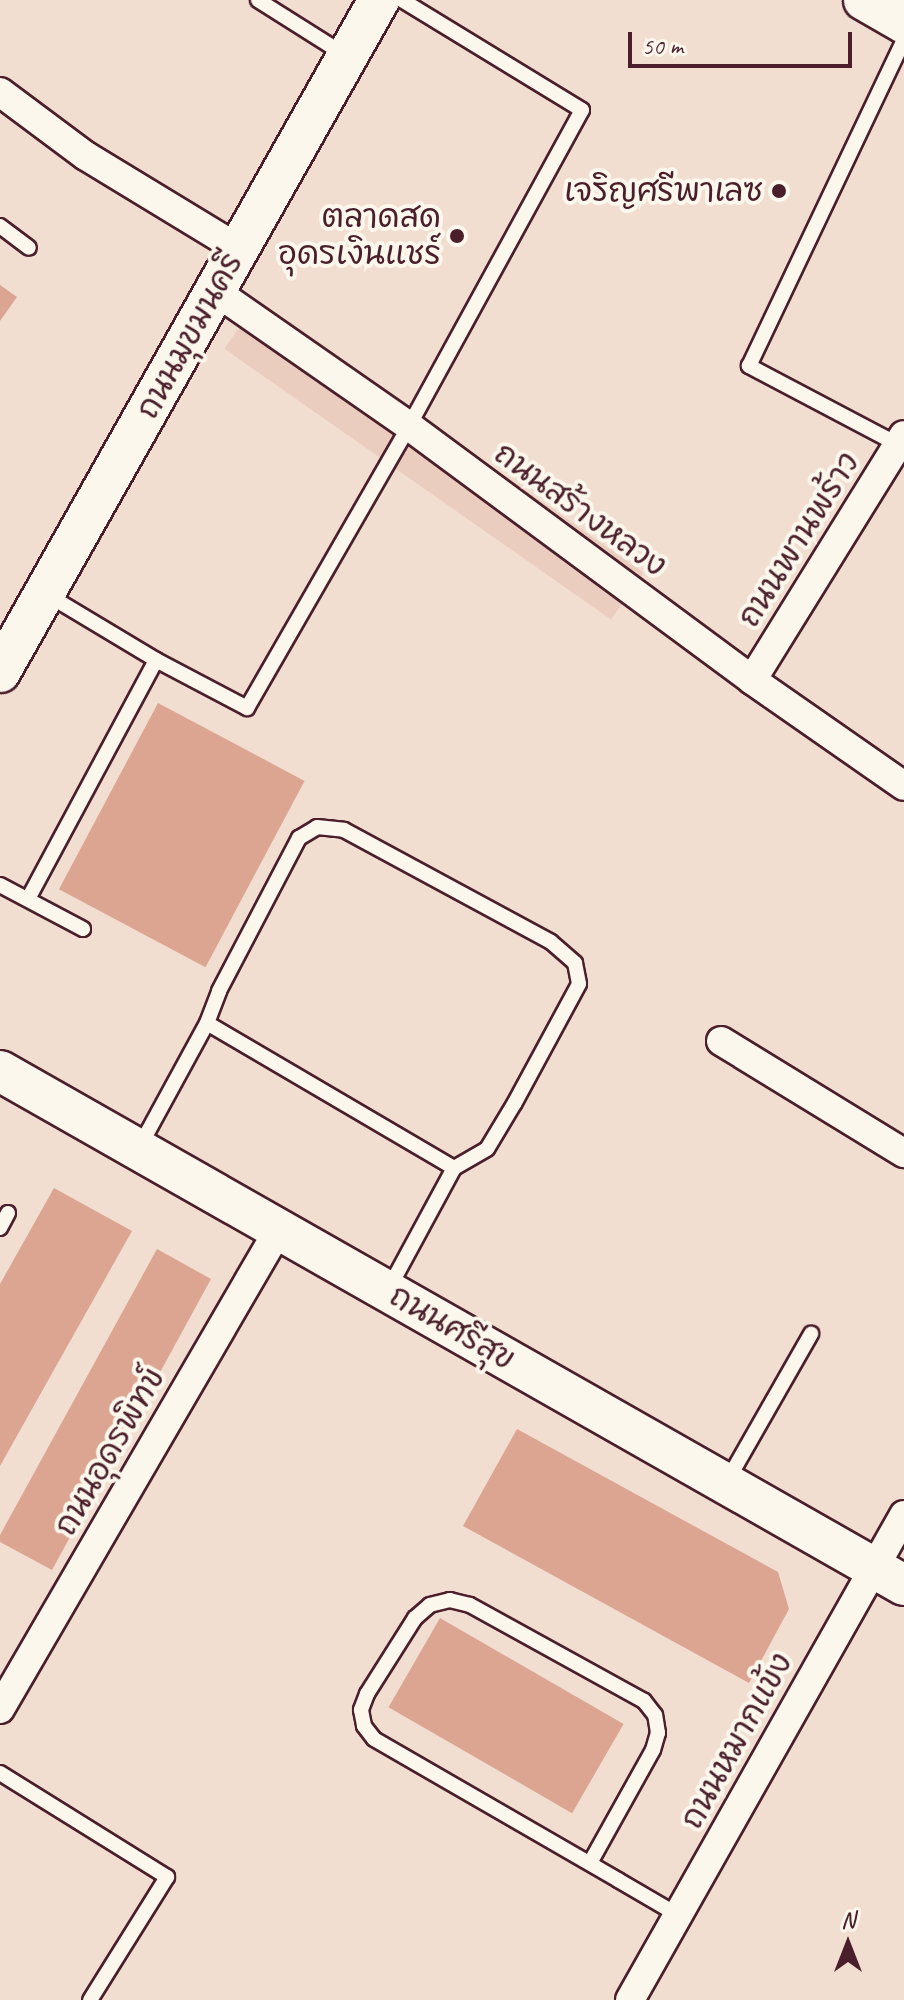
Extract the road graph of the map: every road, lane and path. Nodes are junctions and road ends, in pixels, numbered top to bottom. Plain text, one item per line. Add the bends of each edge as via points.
1 (258, 0) edge
2 (379, 0) edge
3 (402, 0) edge
4 (864, 0) edge
5 (904, 23) edge
6 (904, 39) edge
7 (347, 57) junction
8 (0, 92) edge
9 (0, 226) edge
10 (29, 248) dead end
11 (239, 249) junction
12 (215, 291) junction
13 (409, 426) junction
14 (901, 440) edge
15 (44, 593) junction
16 (156, 660) junction
17 (0, 672) edge
18 (752, 680) junction
19 (902, 779) edge
20 (0, 885) edge
21 (28, 899) junction
22 (83, 929) dead end
23 (207, 1023) junction
24 (721, 1041) dead end
25 (0, 1071) edge
26 (138, 1150) junction
27 (904, 1153) edge
28 (454, 1168) junction
29 (8, 1213) dead end
30 (0, 1228) edge
31 (279, 1229) junction
32 (388, 1291) junction
33 (811, 1334) dead end
34 (726, 1484) junction
35 (904, 1515) edge
36 (888, 1576) edge
37 (0, 1709) edge
38 (0, 1773) edge
39 (590, 1863) junction
40 (678, 1915) junction
41 (90, 2000) edge
42 (630, 2000) edge

1 - 7 lane
2 - 7 main road, ถนนมุขมนครี
3 - 13 lane via 582,110
4 - 5 main road
6 - 14 lane via 749,366
7 - 11 main road, ถนนมุขมนครี
8 - 11 street via 86,156
9 - 10 lane
11 - 12 main road, ถนนมุขมนครี
12 - 13 street, ถนนสร้างหลวง
12 - 15 main road, ถนนมุขมนครี
13 - 16 lane via 247,708
13 - 18 street, ถนนสร้างหลวง
14 - 18 street, ถนนพานพร้าว
15 - 16 lane
15 - 17 main road, ถนนมุขมนครี
16 - 21 lane
18 - 19 street, ถนนสร้างหลวง
20 - 21 lane
21 - 22 lane
23 - 26 lane
23 - 28 lane
23 - 28 lane via 299,838 317,827 344,830 551,942 575,963 579,984 487,1149
24 - 27 street
25 - 26 main road, ถนนศรีสุข
26 - 31 main road, ถนนศรีสุข
28 - 32 lane
29 - 30 lane
31 - 32 main road, ถนนศรีสุข
31 - 37 street, ถนนอุดรพิทข์
32 - 34 main road, ถนนศรีสุข
33 - 34 lane
34 - 36 main road, ถนนศรีสุข
35 - 36 street, ถนนหมากแข้ง
36 - 40 street, ถนนหมากแข้ง
38 - 41 lane via 167,1877
39 - 39 lane via 374,1739 364,1726 361,1710 367,1694 415,1618 430,1605 450,1600 470,1605 644,1701 655,1715 658,1733 653,1750
39 - 40 lane
40 - 42 street, ถนนหมากแข้ง

